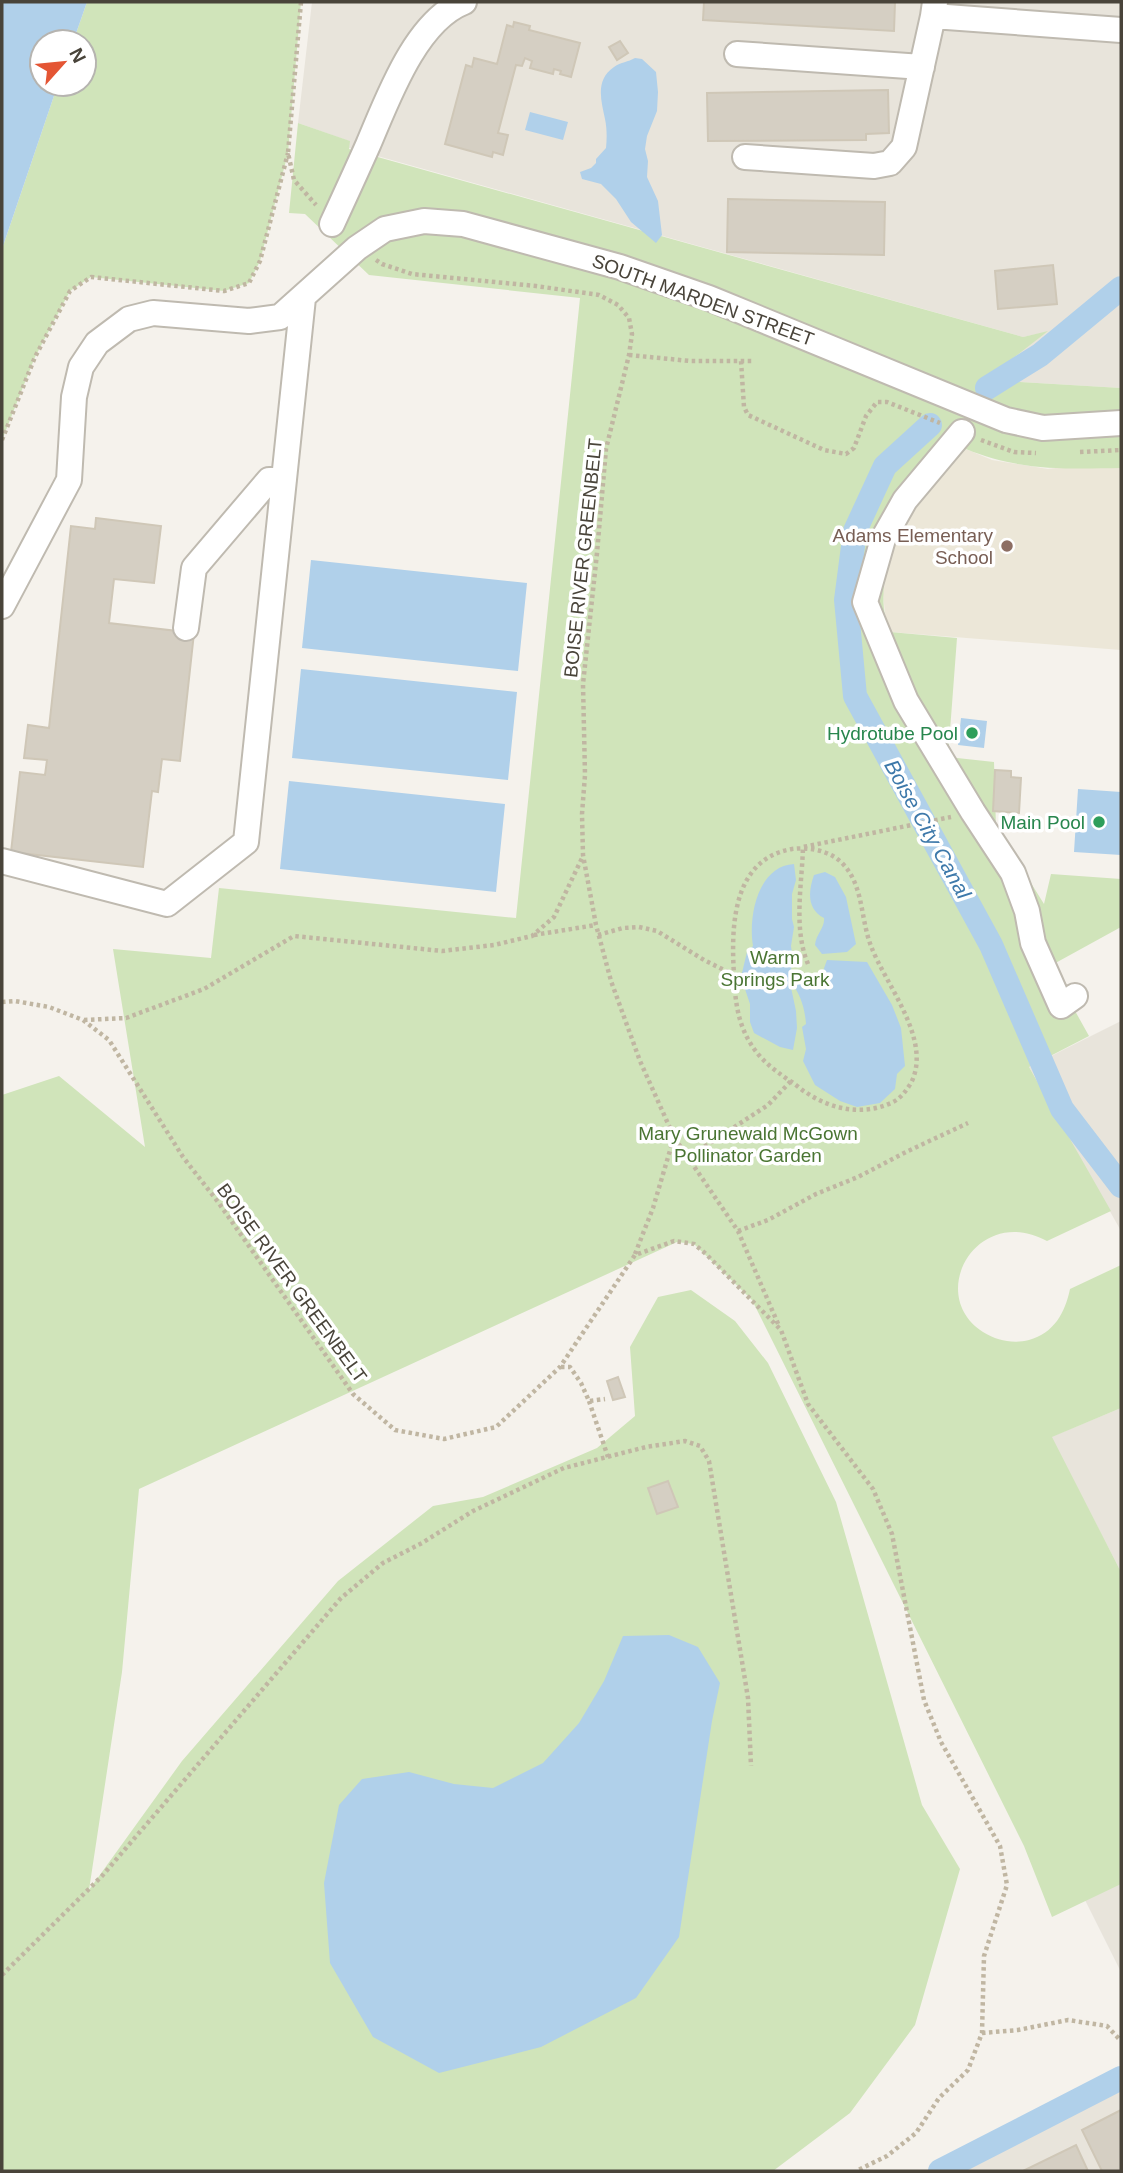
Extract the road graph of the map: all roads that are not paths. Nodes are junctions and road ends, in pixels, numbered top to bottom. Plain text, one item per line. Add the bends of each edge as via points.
1 (464, 2) edge
2 (934, 9) edge
3 (1121, 30) edge
4 (737, 54) dead end
5 (922, 67) junction
6 (745, 157) dead end
7 (332, 224) road end
8 (303, 298) junction
9 (1121, 423) edge
10 (962, 432) road end
11 (284, 480) junction
12 (2, 606) edge
13 (186, 628) dead end
14 (2, 861) edge
15 (1075, 996) dead end

1 - 7 street via 453,6 421,36 396,77
2 - 3 street
2 - 5 street
4 - 5 street
5 - 6 street via 904,147 890,163 874,166
8 - 9 street, SOUTH MARDEN STREET via 385,229 424,221 463,225 620,267 709,298 1006,419 1043,428
8 - 11 street
8 - 12 street, SOUTH MARDEN STREET via 281,317 249,321 153,313 129,318 97,343 81,366 74,397 69,480
10 - 15 street via 905,499 883,539 865,602 906,701 1013,873 1034,943 1061,1006
11 - 13 street via 270,480 194,568
11 - 14 street via 246,842 167,904

